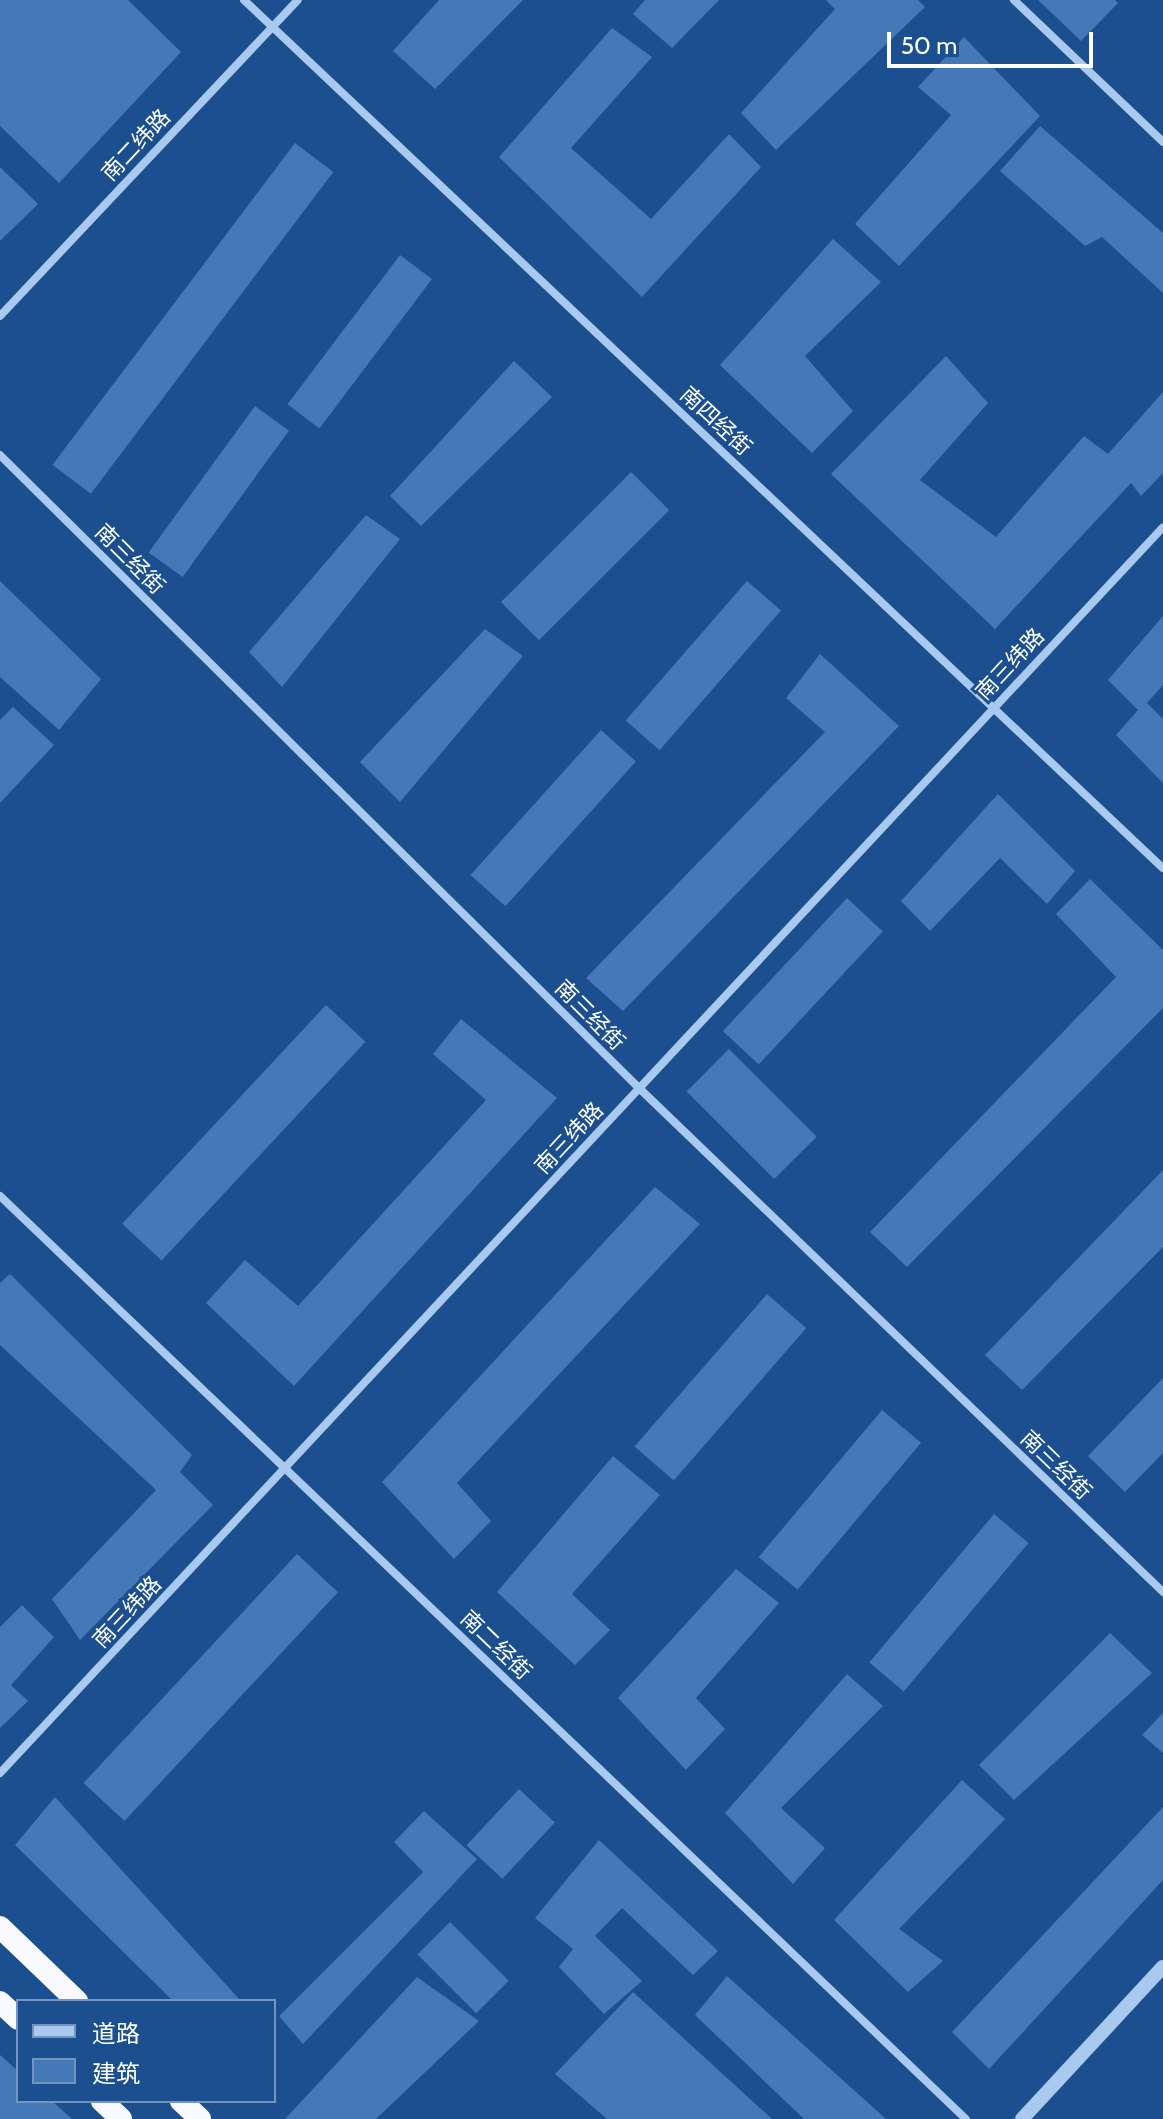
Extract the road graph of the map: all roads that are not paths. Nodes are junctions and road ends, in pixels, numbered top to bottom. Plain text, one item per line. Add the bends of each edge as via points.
1 (244, 0) edge
2 (298, 0) edge
3 (1014, 0) edge
4 (273, 27) junction
5 (1163, 142) edge
6 (0, 316) edge
7 (0, 455) edge
8 (1163, 527) edge
9 (995, 707) junction
10 (1163, 868) edge
11 (640, 1089) junction
12 (0, 1196) edge
13 (286, 1469) junction
14 (1163, 1592) edge
15 (0, 1773) edge
16 (0, 1927) edge
17 (1163, 1967) edge
18 (75, 1999) edge
19 (0, 2002) edge
20 (16, 2017) edge
21 (104, 2103) edge
22 (183, 2103) edge
23 (121, 2119) edge
24 (200, 2119) edge
25 (966, 2119) edge
26 (1022, 2119) edge

1 - 4 street, 南四经街
2 - 4 street, 南二纬路
3 - 5 street
4 - 6 street, 南二纬路
4 - 9 street, 南四经街
7 - 11 street, 南三经街
8 - 9 street, 南三纬路
9 - 10 street, 南四经街
9 - 11 street, 南三纬路
11 - 13 street, 南三纬路
11 - 14 street, 南三经街
12 - 13 street, 南二经街
13 - 15 street, 南三纬路
13 - 25 street, 南二经街
16 - 18 highway
17 - 26 street
19 - 20 highway
21 - 23 highway
22 - 24 highway

